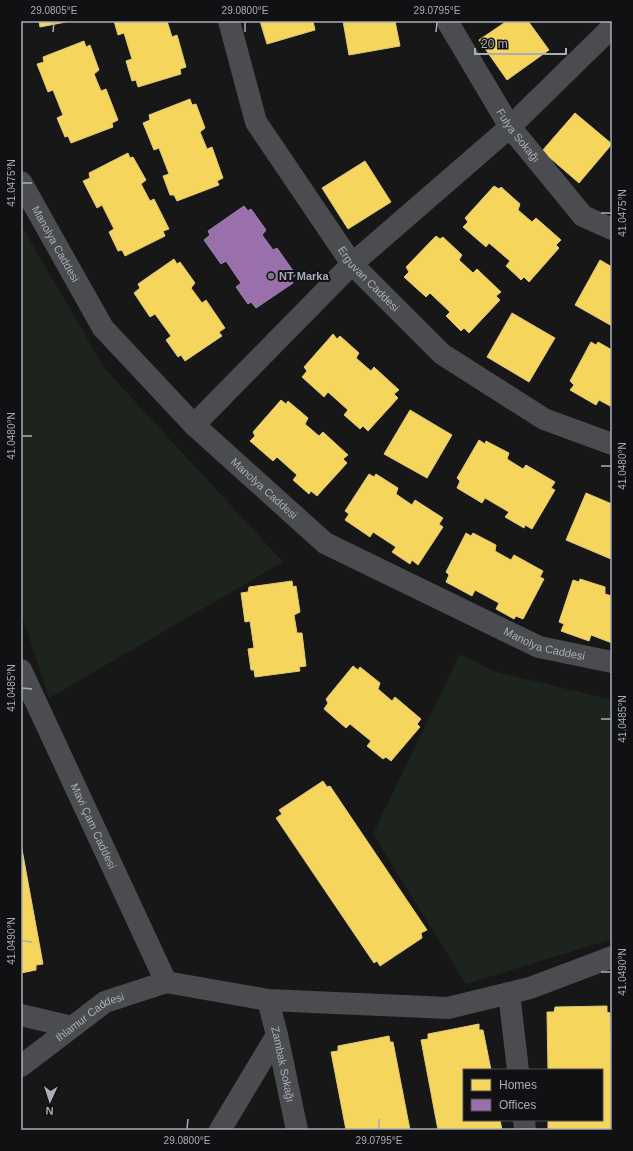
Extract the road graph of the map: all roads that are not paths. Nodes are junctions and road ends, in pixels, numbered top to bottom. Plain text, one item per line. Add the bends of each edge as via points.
1 (229, 21) edge
2 (448, 21) edge
3 (612, 27) edge
4 (510, 127) junction
5 (21, 182) edge
6 (612, 228) edge
7 (352, 264) junction
8 (194, 425) junction
9 (612, 444) edge
10 (612, 662) edge
11 (21, 670) edge
12 (612, 957) edge
13 (166, 982) junction
14 (509, 993) junction
15 (268, 1000) junction
16 (21, 1015) edge
17 (72, 1028) junction
18 (277, 1035) junction
19 (21, 1066) edge
20 (518, 1069) edge
21 (220, 1130) edge
22 (296, 1130) edge

1 - 7 street, Erguvan Caddesi via 256,122
2 - 4 street, Fulya Sokağı
3 - 4 street
4 - 6 street, Fulya Sokağı via 583,216
4 - 7 street
5 - 8 street, Manolya Caddesi via 103,328
7 - 8 street
7 - 9 street, Erguvan Caddesi via 442,354 544,419
8 - 10 street, Manolya Caddesi via 325,543 539,647
11 - 13 street, Mavi Çam Caddesi
12 - 14 street via 530,988
13 - 15 street
13 - 17 street, Ihlamur Caddesi via 105,1002
14 - 15 street via 448,1008
14 - 20 street
15 - 18 street, Zambak Sokağı
16 - 17 street
17 - 19 street, Ihlamur Caddesi
18 - 21 street
18 - 22 street, Zambak Sokağı

